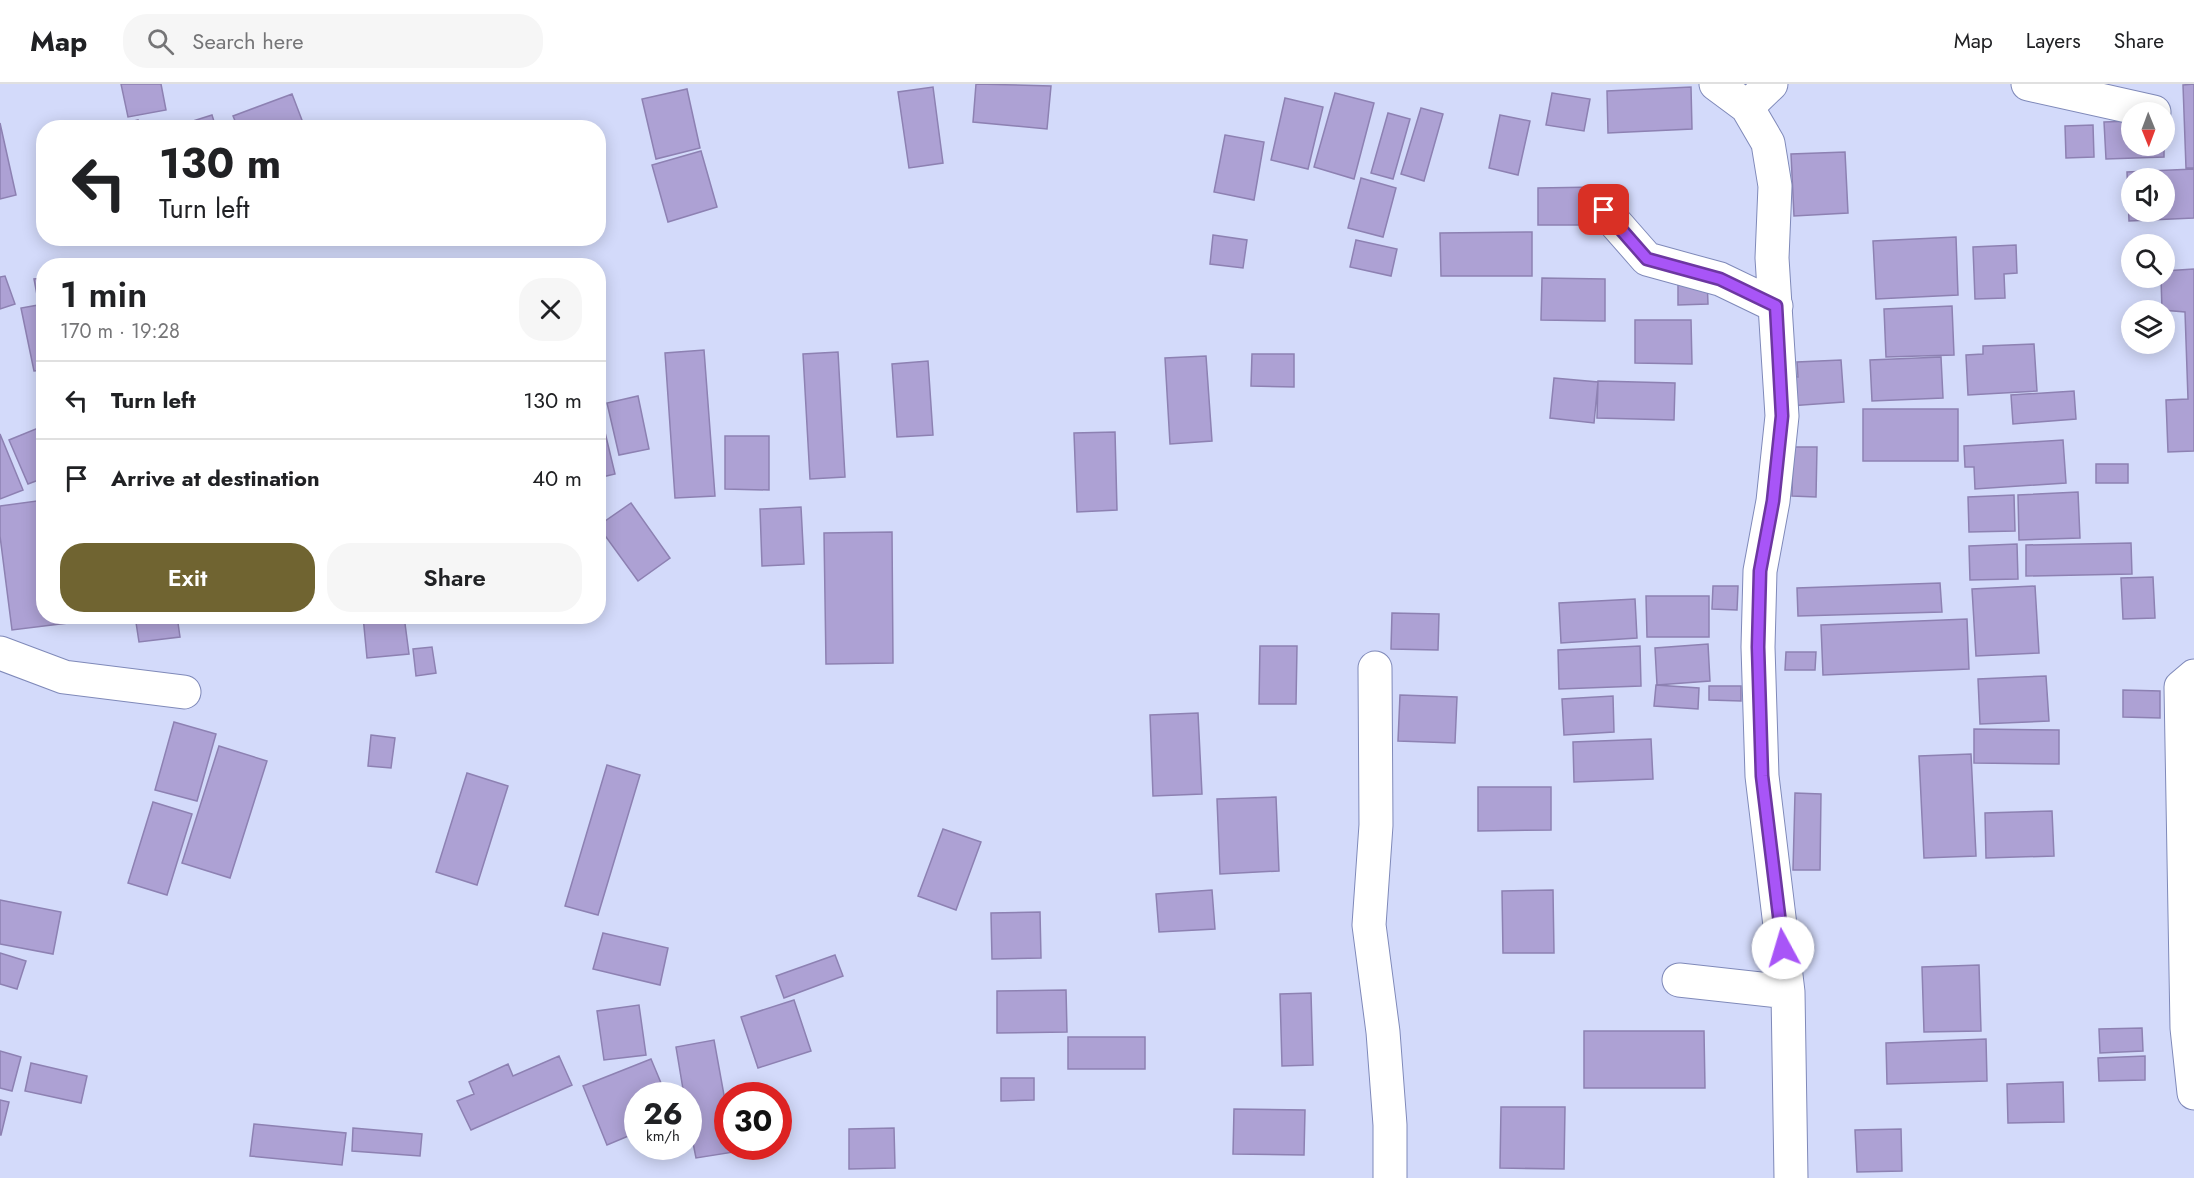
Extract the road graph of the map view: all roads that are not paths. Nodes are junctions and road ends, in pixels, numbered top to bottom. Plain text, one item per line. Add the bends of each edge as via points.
1 (1716, 84) edge
2 (1772, 84) edge
3 (2028, 84) edge
4 (2121, 105) edge
5 (1747, 108) junction
6 (1604, 210) dead end
7 (1776, 306) junction
8 (0, 653) edge
9 (1375, 668) dead end
10 (2194, 676) edge
11 (184, 692) dead end
12 (1678, 980) dead end
13 (1788, 992) junction
14 (2194, 1094) edge
15 (1390, 1178) edge
16 (1791, 1178) edge

1 - 5 street
2 - 5 street
3 - 4 street
5 - 7 street via 1768,143 1775,186 1772,258
6 - 7 street via 1647,259 1720,279
7 - 13 street via 1782,416 1773,501 1760,571 1758,647 1762,776
8 - 11 street via 64,677
9 - 15 street via 1376,825 1369,925 1383,1032
10 - 14 street via 2181,687 2187,1028
12 - 13 street
13 - 16 street

